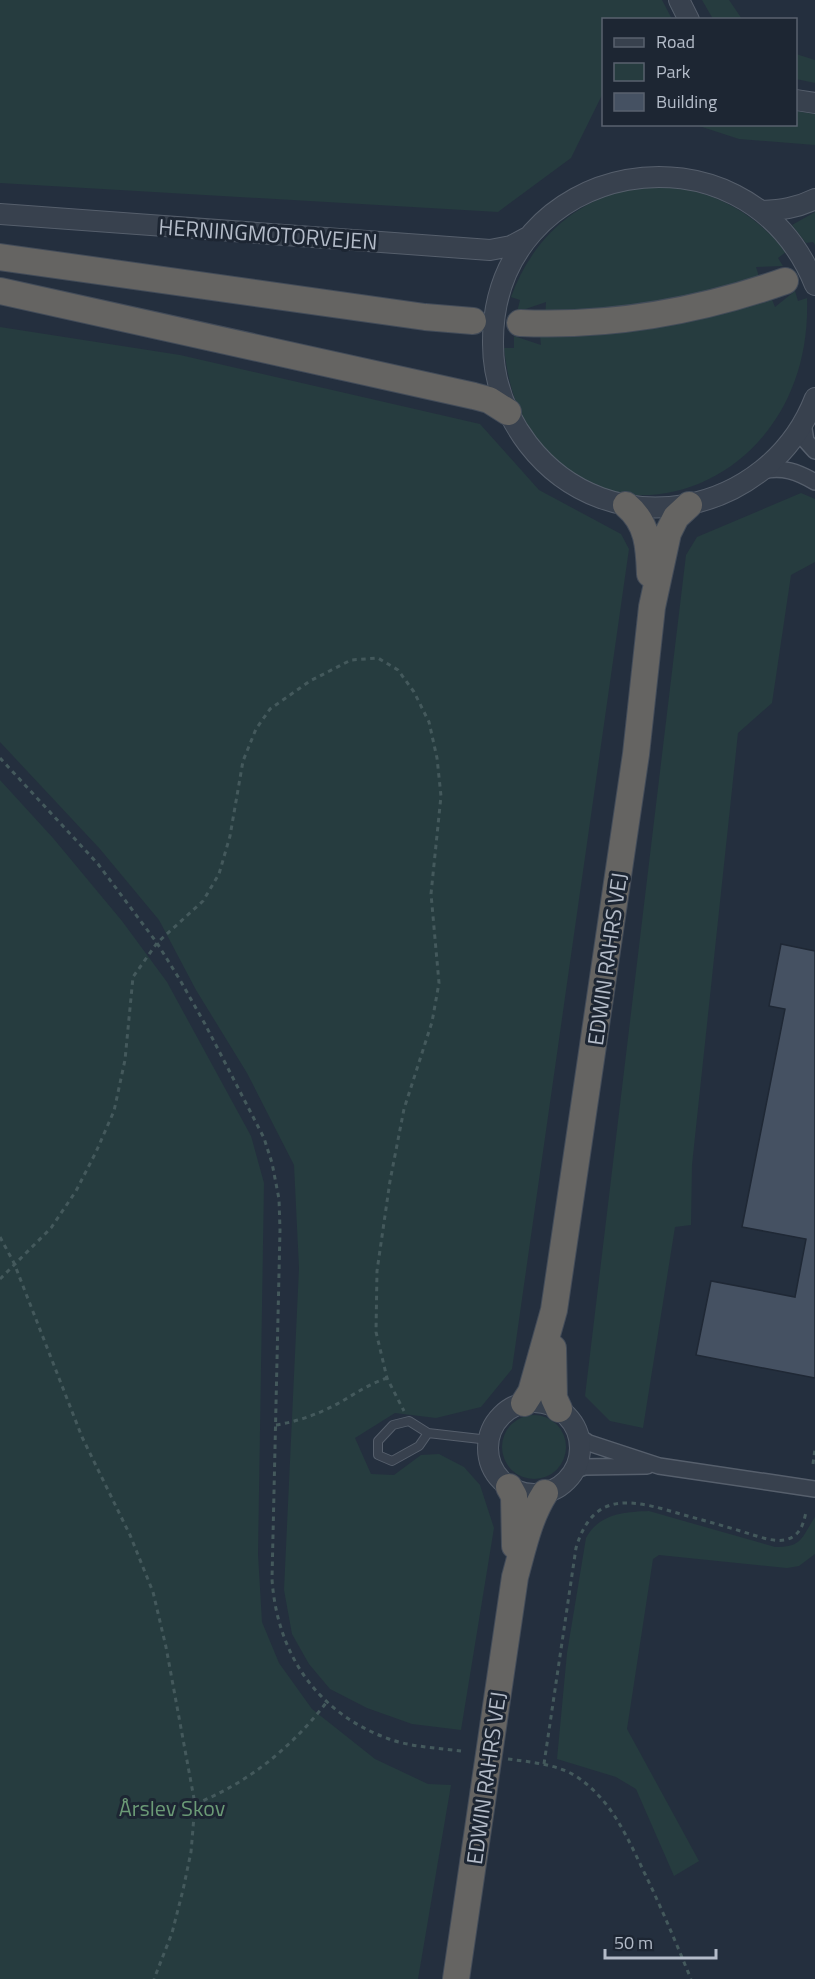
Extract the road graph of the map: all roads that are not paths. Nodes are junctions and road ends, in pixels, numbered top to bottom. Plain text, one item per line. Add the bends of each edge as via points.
1 (679, 0) edge
2 (688, 18) edge
3 (797, 100) edge
4 (815, 103) edge
5 (815, 199) edge
6 (761, 211) junction
7 (0, 214) edge
8 (533, 233) junction
9 (0, 257) edge
10 (785, 281) dead end
11 (815, 285) edge
12 (0, 291) edge
13 (473, 321) dead end
14 (520, 323) dead end
15 (815, 398) edge
16 (508, 412) junction
17 (803, 423) junction
18 (815, 451) edge
19 (763, 471) junction
20 (815, 482) edge
21 (626, 505) junction
22 (689, 505) junction
23 (652, 607) junction
24 (554, 1310) junction
25 (524, 1403) junction
26 (559, 1410) junction
27 (428, 1433) junction
28 (578, 1436) junction
29 (489, 1440) junction
30 (659, 1466) junction
31 (573, 1471) junction
32 (509, 1487) junction
33 (815, 1489) edge
34 (545, 1492) junction
35 (515, 1576) junction
36 (456, 1979) edge

1 - 2 street
3 - 4 street
5 - 6 street via 787,210
6 - 8 street via 733,193 701,181 668,176 634,177 579,197
6 - 11 street via 776,223 799,253
7 - 8 street, HERNINGMOTORVEJEN via 490,250 511,246
8 - 16 street via 506,278 495,319 494,362
9 - 13 highway
10 - 14 highway via 671,312 599,322
12 - 16 highway via 474,396
15 - 17 street
16 - 21 street via 531,448 556,472 586,491
17 - 18 street via 806,441
17 - 19 street
19 - 20 street via 788,470
19 - 22 street via 733,490
21 - 22 street
21 - 23 highway via 641,519 645,530
22 - 23 highway via 676,517 668,534
23 - 24 highway, EDWIN RAHRS VEJ via 633,775
24 - 25 highway via 531,1392
24 - 26 highway via 554,1398
25 - 26 street via 542,1403
25 - 29 street via 500,1416
26 - 28 street
27 - 27 lane via 419,1446 392,1461 378,1455 378,1441 393,1425 409,1421
27 - 29 lane
28 - 30 street
28 - 31 street via 578,1460
29 - 32 street via 490,1463
30 - 31 street via 585,1467
30 - 33 street
31 - 34 street via 561,1485
32 - 34 street via 526,1493
32 - 35 highway via 516,1515
34 - 35 highway via 527,1533
35 - 36 highway, EDWIN RAHRS VEJ

